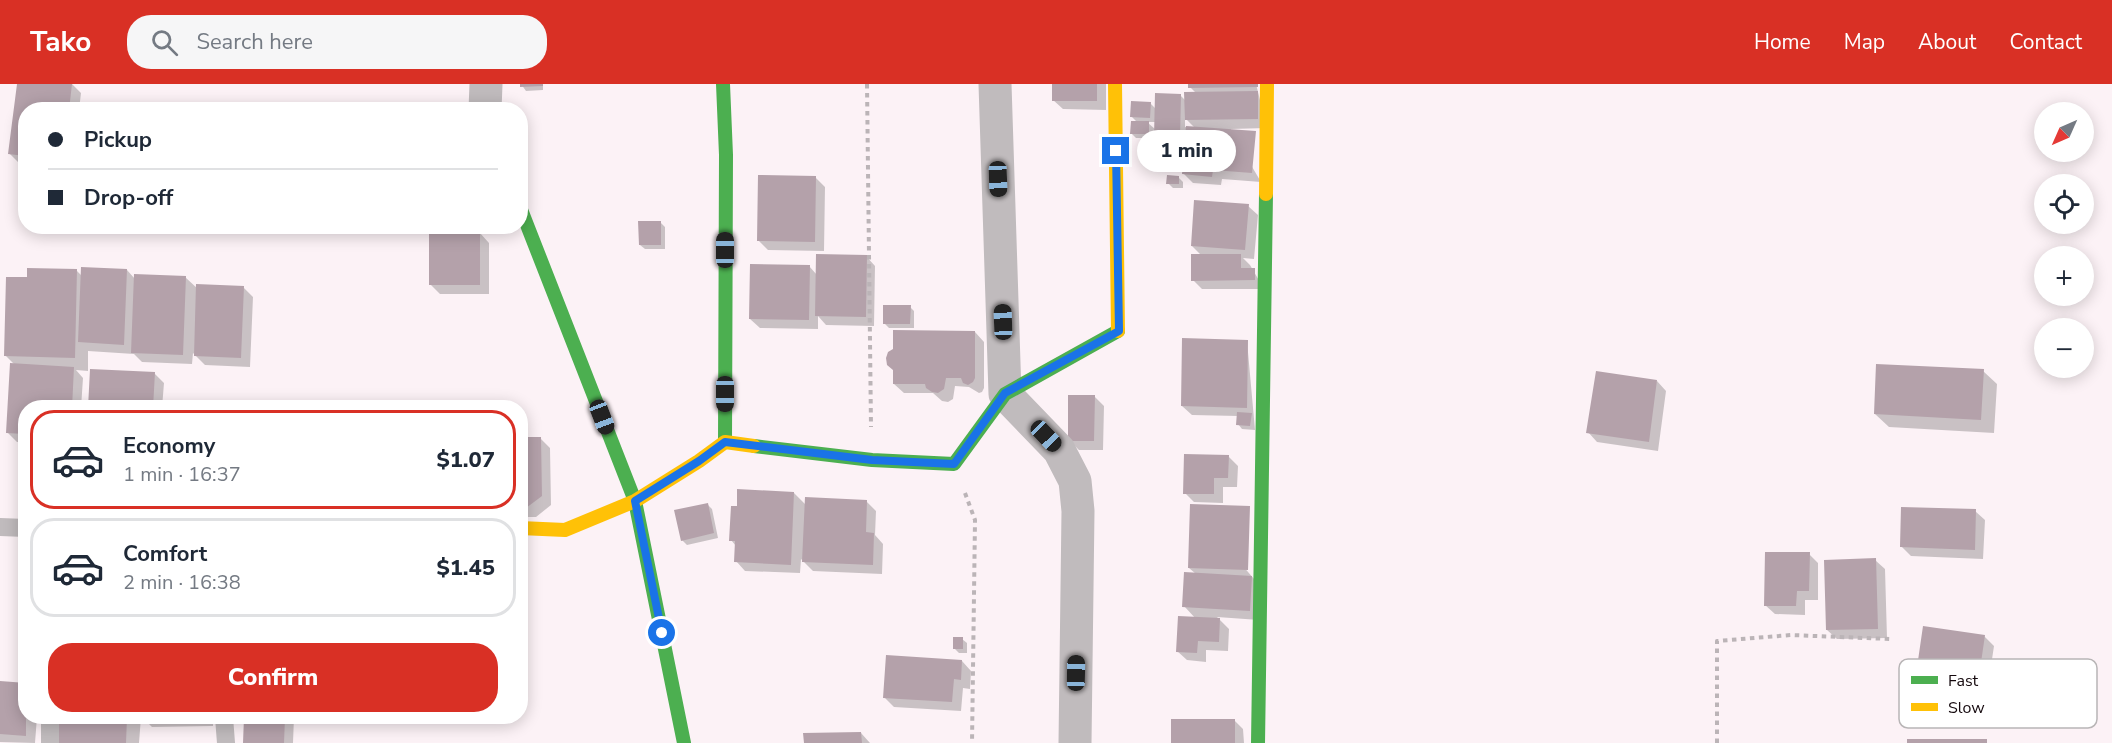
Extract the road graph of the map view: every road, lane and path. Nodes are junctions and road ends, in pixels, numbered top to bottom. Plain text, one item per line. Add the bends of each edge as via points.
1 (486, 84) edge
2 (723, 84) edge
3 (867, 84) edge
4 (995, 84) edge
5 (1115, 84) edge
6 (1267, 84) edge
7 (485, 102) edge
8 (528, 227) edge
9 (1005, 393) junction
10 (725, 442) junction
11 (872, 460) junction
12 (954, 464) junction
13 (635, 501) junction
14 (0, 526) edge
15 (18, 527) edge
16 (528, 528) edge
17 (1890, 639) dead end
18 (50, 724) edge
19 (225, 724) edge
20 (50, 743) edge
21 (226, 743) edge
22 (684, 743) edge
23 (972, 743) edge
24 (1075, 743) edge
25 (1258, 743) edge
26 (1717, 743) edge

1 - 7 street
2 - 10 street
3 - 11 path
4 - 9 street
5 - 9 street via 1119,331
6 - 25 street
8 - 13 street
9 - 12 street
9 - 24 street via 1059,450 1075,481
10 - 11 street
10 - 13 street
11 - 12 street
12 - 23 path via 975,520
13 - 16 street via 565,530
13 - 22 street
14 - 15 lane
17 - 26 path via 1791,635 1718,641
18 - 20 lane
19 - 21 lane

